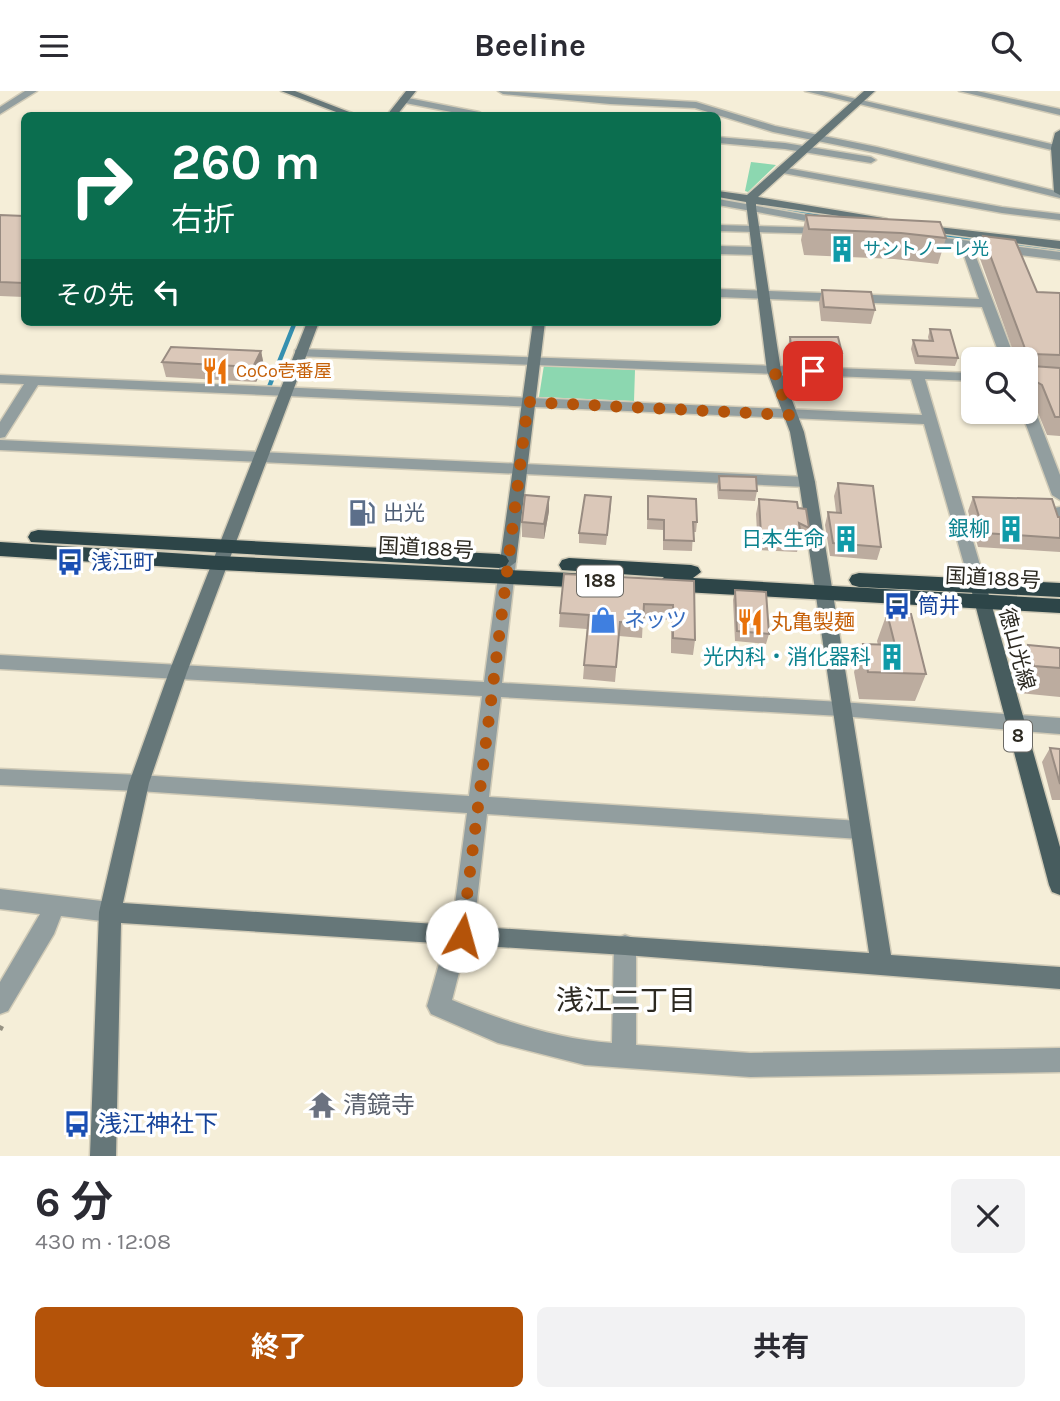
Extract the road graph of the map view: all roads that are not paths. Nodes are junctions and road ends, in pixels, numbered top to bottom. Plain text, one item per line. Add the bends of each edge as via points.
1 (32, 91) edge
2 (285, 91) edge
3 (411, 91) edge
4 (503, 91) edge
5 (662, 91) edge
6 (810, 91) edge
7 (870, 91) edge
8 (964, 91) edge
9 (301, 93) edge
10 (403, 100) junction
11 (657, 102) junction
12 (857, 102) junction
13 (0, 111) edge
14 (345, 112) edge
15 (394, 112) edge
16 (464, 112) edge
17 (655, 112) edge
18 (718, 112) edge
19 (1060, 112) edge
20 (721, 113) edge
21 (1060, 133) edge
22 (816, 138) junction
23 (721, 140) edge
24 (1058, 148) edge
25 (804, 149) junction
26 (781, 170) junction
27 (981, 178) junction
28 (1060, 194) edge
29 (721, 195) edge
30 (721, 202) edge
31 (750, 203) junction
32 (1060, 217) edge
33 (896, 224) edge
34 (721, 227) edge
35 (753, 229) junction
36 (841, 232) edge
37 (876, 233) edge
38 (1060, 245) edge
39 (966, 246) junction
40 (721, 250) edge
41 (756, 251) junction
42 (1060, 256) edge
43 (721, 293) edge
44 (761, 294) junction
45 (986, 303) junction
46 (311, 326) edge
47 (538, 326) edge
48 (1003, 347) edge
49 (300, 353) junction
50 (533, 362) junction
51 (774, 370) junction
52 (917, 375) junction
53 (961, 377) edge
54 (0, 379) edge
55 (34, 380) junction
56 (286, 391) junction
57 (528, 402) junction
58 (789, 415) junction
59 (929, 420) junction
60 (1033, 424) edge
61 (0, 434) edge
62 (0, 445) edge
63 (259, 456) junction
64 (520, 468) junction
65 (807, 482) junction
66 (1060, 495) edge
67 (0, 536) edge
68 (0, 549) edge
69 (223, 554) junction
70 (507, 569) junction
71 (822, 586) junction
72 (1060, 590) edge
73 (979, 594) junction
74 (1060, 606) edge
75 (0, 662) edge
76 (178, 672) junction
77 (492, 690) junction
78 (841, 709) junction
79 (1014, 722) junction
80 (1060, 726) edge
81 (0, 777) edge
82 (139, 783) junction
83 (477, 806) junction
84 (860, 830) junction
85 (1060, 885) edge
86 (0, 899) edge
87 (53, 906) junction
88 (110, 912) junction
89 (462, 936) junction
90 (625, 945) junction
91 (882, 966) junction
92 (1060, 978) edge
93 (0, 1003) edge
94 (624, 1056) junction
95 (1060, 1060) edge
96 (103, 1156) edge

1 - 13 street
2 - 9 street
3 - 10 street
4 - 11 street
5 - 11 street
6 - 12 street
7 - 12 street
8 - 19 street
9 - 14 street
10 - 15 street
10 - 16 street
11 - 17 street
11 - 18 street
12 - 22 street
12 - 24 street
20 - 22 street
21 - 24 street
22 - 25 street
22 - 27 street
23 - 25 street
24 - 28 street
25 - 26 street
25 - 27 street
26 - 31 street via 753,194
26 - 32 street
27 - 28 street
29 - 31 street
30 - 31 street
31 - 33 street
31 - 35 street
31 - 37 street via 888,233
34 - 35 street
35 - 36 street
35 - 41 street
38 - 39 street via 911,232
39 - 42 street
39 - 45 street
40 - 41 street
41 - 44 street
43 - 44 street
44 - 45 street
44 - 51 street
45 - 48 street
46 - 49 street
47 - 50 street
49 - 50 street
49 - 56 street
50 - 51 street
50 - 57 street
51 - 52 street
51 - 58 street
52 - 53 street
52 - 59 street
54 - 55 street
55 - 56 street
55 - 61 street
56 - 57 street
56 - 63 street
57 - 58 street
57 - 64 street
58 - 59 street
58 - 65 street
59 - 73 street via 961,503
60 - 66 street
62 - 63 street
63 - 64 street
63 - 69 street
64 - 65 street
64 - 70 street
65 - 71 street
67 - 69 highway, 国道188号 / 188
68 - 69 highway, 国道188号 / 188
69 - 70 highway, 国道188号 / 188
69 - 76 street
70 - 71 highway, 国道188号 / 188
70 - 77 street
71 - 73 highway, 国道188号 / 188
71 - 78 street
72 - 73 highway, 国道188号 / 188
73 - 74 highway, 国道188号 / 188
73 - 79 main road, 徳山光線 / 8
75 - 76 street
76 - 77 street
76 - 82 street
77 - 78 street
77 - 83 street
78 - 79 street
78 - 84 street
79 - 80 street
79 - 85 main road, 徳山光線 / 8
81 - 82 street
82 - 83 street
82 - 88 street
83 - 84 street
83 - 89 street
84 - 91 street
86 - 87 street
87 - 88 street
87 - 93 street via 46,927
88 - 89 street
88 - 96 street
89 - 90 street
89 - 94 street via 439,1006 498,1031 585,1053
90 - 91 street
90 - 94 street
91 - 92 street
94 - 95 street via 750,1065

